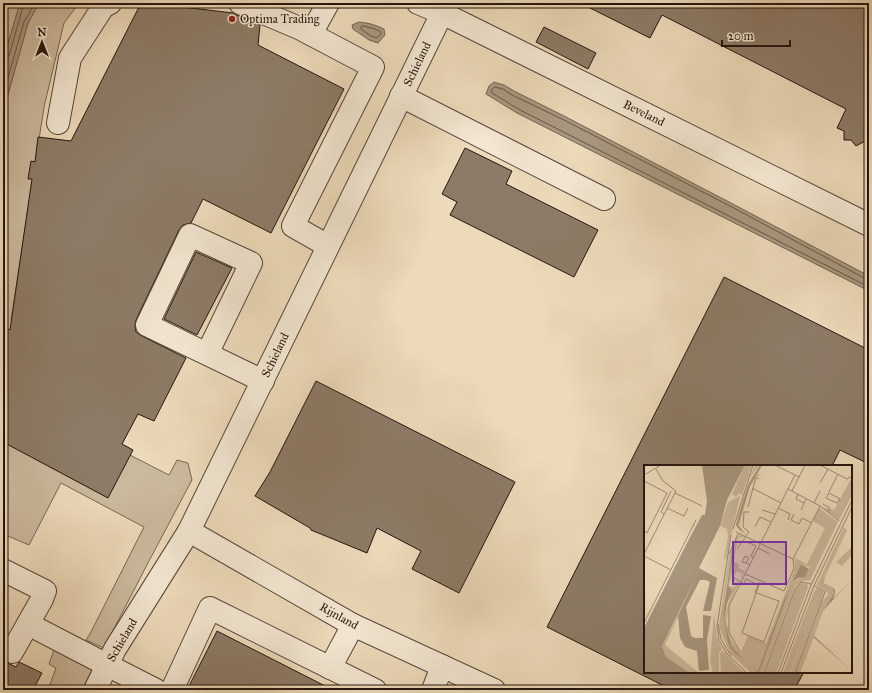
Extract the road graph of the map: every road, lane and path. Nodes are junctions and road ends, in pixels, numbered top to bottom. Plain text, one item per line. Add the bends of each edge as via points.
1 (110, 3) edge
2 (240, 3) edge
3 (328, 3) edge
4 (418, 3) edge
5 (444, 8) edge
6 (311, 34) junction
7 (401, 96) junction
8 (58, 123) dead end
9 (604, 199) dead end
10 (869, 225) edge
11 (328, 246) junction
12 (207, 354) junction
13 (263, 380) junction
14 (189, 531) junction
15 (3, 570) edge
16 (28, 624) junction
17 (353, 625) junction
18 (3, 647) edge
19 (107, 666) junction
20 (442, 666) junction
21 (330, 668) junction
22 (95, 690) edge
23 (156, 690) edge
24 (172, 690) edge
25 (375, 690) edge
26 (433, 690) edge
27 (494, 690) edge

1 - 8 street via 103,7 70,58
2 - 6 street
3 - 6 street
4 - 5 street, Beveland
5 - 7 street, Schieland
5 - 10 street, Beveland
6 - 11 street via 373,67 293,226
7 - 9 street
7 - 11 street, Schieland
11 - 13 street, Schieland
12 - 12 street via 147,325 190,235 251,263
12 - 13 street
13 - 14 street, Schieland
14 - 17 street, Rijnland
14 - 19 street, Schieland
15 - 16 street via 45,591
16 - 18 street via 12,652
16 - 19 street
17 - 20 street, Rijnland
17 - 21 street
19 - 22 street, Schieland
19 - 23 street
20 - 26 street
20 - 27 street, Rijnland
21 - 24 street via 210,608
21 - 25 street

